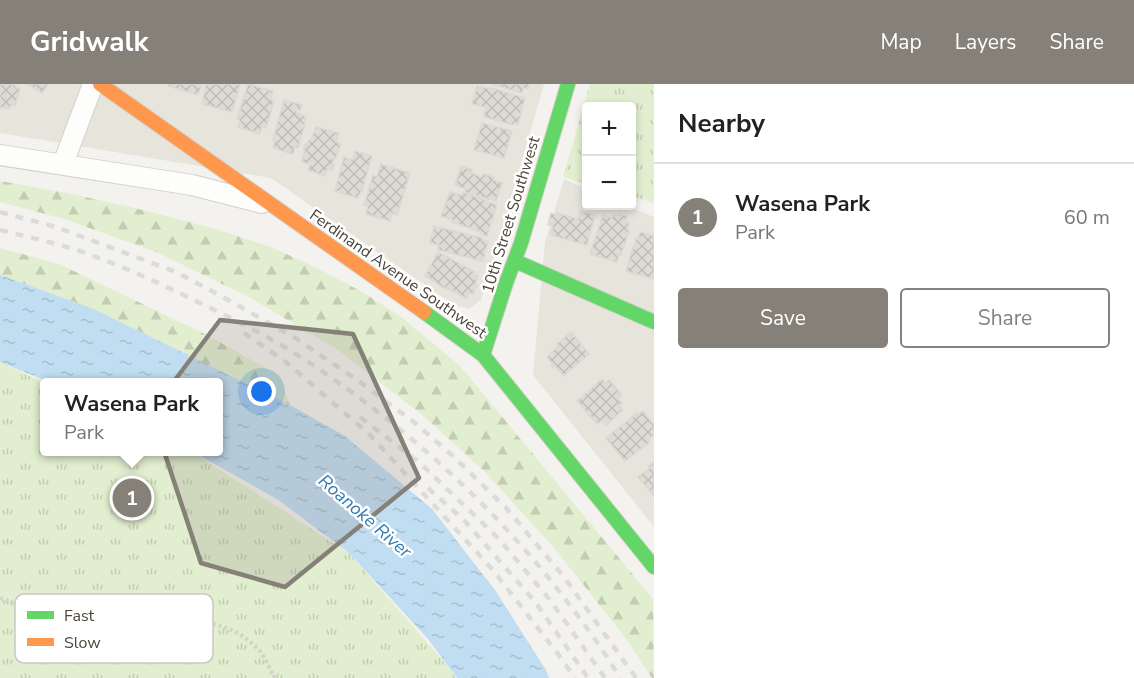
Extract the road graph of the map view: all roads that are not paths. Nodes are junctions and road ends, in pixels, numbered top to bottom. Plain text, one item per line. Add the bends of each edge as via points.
1 (93, 84) edge
2 (100, 84) edge
3 (568, 84) edge
4 (0, 155) edge
5 (63, 164) junction
6 (273, 206) junction
7 (514, 261) junction
8 (654, 322) edge
9 (483, 355) junction
10 (654, 567) edge

1 - 5 street
2 - 6 street, Ferdinand Avenue Southwest
3 - 7 street, 10th Street Southwest
4 - 5 street
5 - 6 street via 192,185
6 - 9 street, Ferdinand Avenue Southwest
7 - 8 street
7 - 9 street, 10th Street Southwest
9 - 10 street, Ferdinand Avenue Southwest

